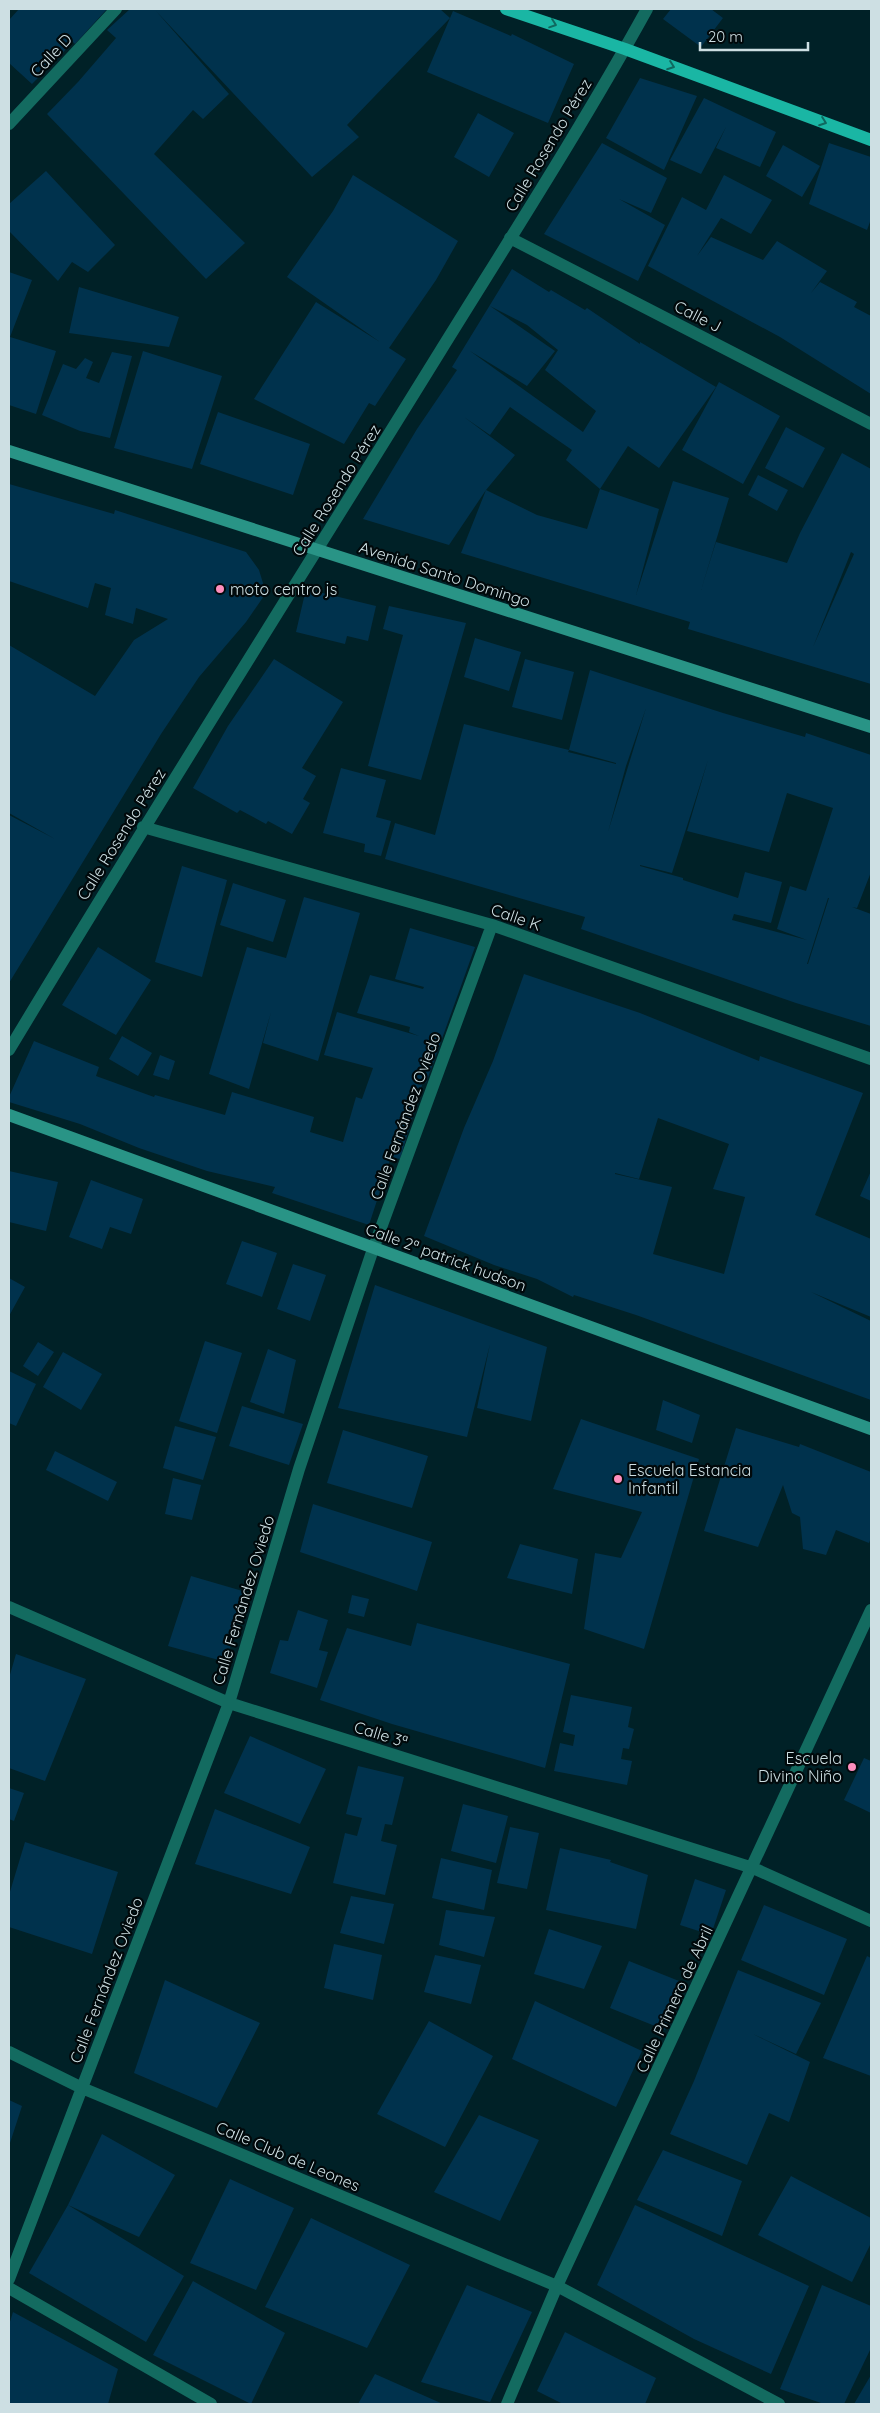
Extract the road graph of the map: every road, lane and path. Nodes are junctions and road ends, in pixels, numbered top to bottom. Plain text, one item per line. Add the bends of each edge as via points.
1 (116, 9) edge
2 (506, 9) edge
3 (648, 9) edge
4 (625, 49) junction
5 (9, 124) edge
6 (871, 140) edge
7 (510, 238) junction
8 (871, 424) edge
9 (9, 451) edge
10 (318, 550) junction
11 (871, 727) edge
12 (143, 826) junction
13 (492, 925) junction
14 (9, 1050) edge
15 (871, 1059) edge
16 (9, 1115) edge
17 (374, 1248) junction
18 (871, 1429) edge
19 (9, 1607) edge
20 (871, 1610) edge
21 (229, 1703) junction
22 (753, 1868) junction
23 (871, 1921) edge
24 (9, 2052) edge
25 (82, 2088) junction
26 (9, 2279) edge
27 (558, 2286) junction
28 (9, 2288) edge
29 (211, 2404) edge
30 (508, 2404) edge
31 (780, 2404) edge

1 - 5 street, Calle D
2 -> 4 main road
3 - 4 street, Calle Rosendo Pérez
4 -> 6 main road
4 - 7 street, Calle Rosendo Pérez
7 - 8 street, Calle J
7 - 10 street, Calle Rosendo Pérez
9 - 10 main road, Avenida Santo Domingo
10 - 11 main road, Avenida Santo Domingo
10 - 12 street, Calle Rosendo Pérez
12 - 13 street, Calle K
12 - 14 street, Calle Rosendo Pérez
13 - 15 street, Calle K
13 - 17 street, Calle Fernández Oviedo
16 - 17 main road, Calle 2ª patrick hudson
17 - 18 main road, Calle 2ª patrick hudson
17 - 21 street, Calle Fernández Oviedo via 299,1469
19 - 21 street, Calle 3ª
20 - 22 street, Calle Primero de Abril
21 - 22 street, Calle 3ª
21 - 25 street, Calle Fernández Oviedo
22 - 23 street, Calle 3ª
22 - 27 street, Calle Primero de Abril
24 - 25 street, Calle Club de Leones
25 - 26 street, Calle Fernández Oviedo
25 - 27 street, Calle Club de Leones
27 - 30 street, Calle Primero de Abril
27 - 31 street, Calle Club de Leones
28 - 29 street

